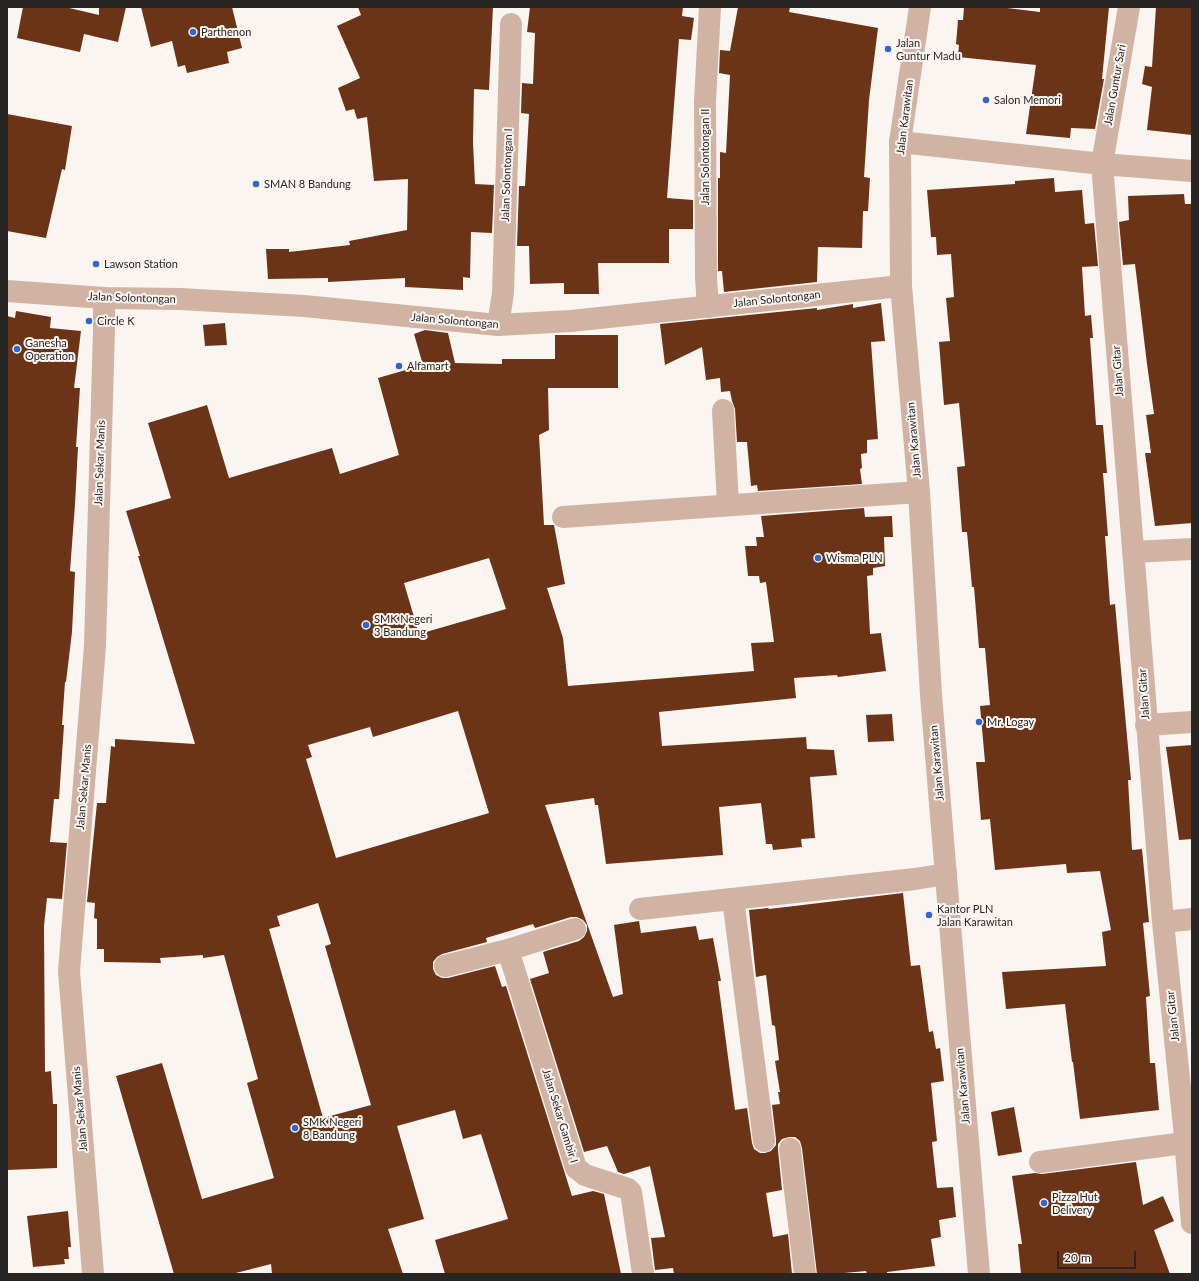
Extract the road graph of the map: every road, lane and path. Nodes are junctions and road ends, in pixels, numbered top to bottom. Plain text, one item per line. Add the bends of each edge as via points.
1 (710, 7) edge
2 (920, 7) edge
3 (1128, 7) edge
4 (511, 24) dead end
5 (900, 142) junction
6 (1102, 164) junction
7 (1192, 171) edge
8 (902, 286) junction
9 (7, 291) edge
10 (104, 298) junction
11 (708, 307) junction
12 (498, 325) junction
13 (723, 410) dead end
14 (918, 492) junction
15 (728, 505) junction
16 (563, 518) dead end
17 (1192, 549) edge
18 (1133, 552) junction
19 (1192, 722) edge
20 (1146, 725) junction
21 (946, 874) junction
22 (733, 899) junction
23 (640, 909) dead end
24 (1192, 919) edge
25 (1163, 922) junction
26 (575, 929) dead end
27 (508, 950) junction
28 (445, 966) dead end
29 (1187, 1132) edge
30 (764, 1141) dead end
31 (790, 1150) dead end
32 (1040, 1162) dead end
33 (1192, 1223) edge
34 (93, 1274) edge
35 (643, 1274) edge
36 (805, 1274) edge
37 (979, 1274) edge

1 - 11 street, Jalan Solontongan II via 705,102
2 - 5 street, Jalan Karawitan
3 - 6 street, Jalan Guntur Sari
4 - 12 street, Jalan Solontongan I via 503,293
5 - 6 street
5 - 8 street, Jalan Karawitan
6 - 7 street
6 - 18 street, Jalan Gitar
8 - 11 street, Jalan Solontongan
8 - 14 street, Jalan Karawitan
9 - 10 street, Jalan Solontongan
10 - 12 street, Jalan Solontongan via 304,306
10 - 34 street, Jalan Sekar Manis via 95,646 68,971
11 - 12 street, Jalan Solontongan via 571,321
13 - 15 street
14 - 15 street
14 - 21 street, Jalan Karawitan
15 - 16 street
17 - 18 street
18 - 20 street, Jalan Gitar
19 - 20 street
20 - 25 street, Jalan Gitar
21 - 22 street
21 - 37 street, Jalan Karawitan
22 - 23 street
22 - 30 street
24 - 25 street
25 - 29 street, Jalan Gitar
26 - 27 street
27 - 28 street
27 - 35 street, Jalan Sekar Gambir I via 576,1168 585,1175 631,1192
29 - 32 street
29 - 33 street, Jalan Gitar
31 - 36 street

